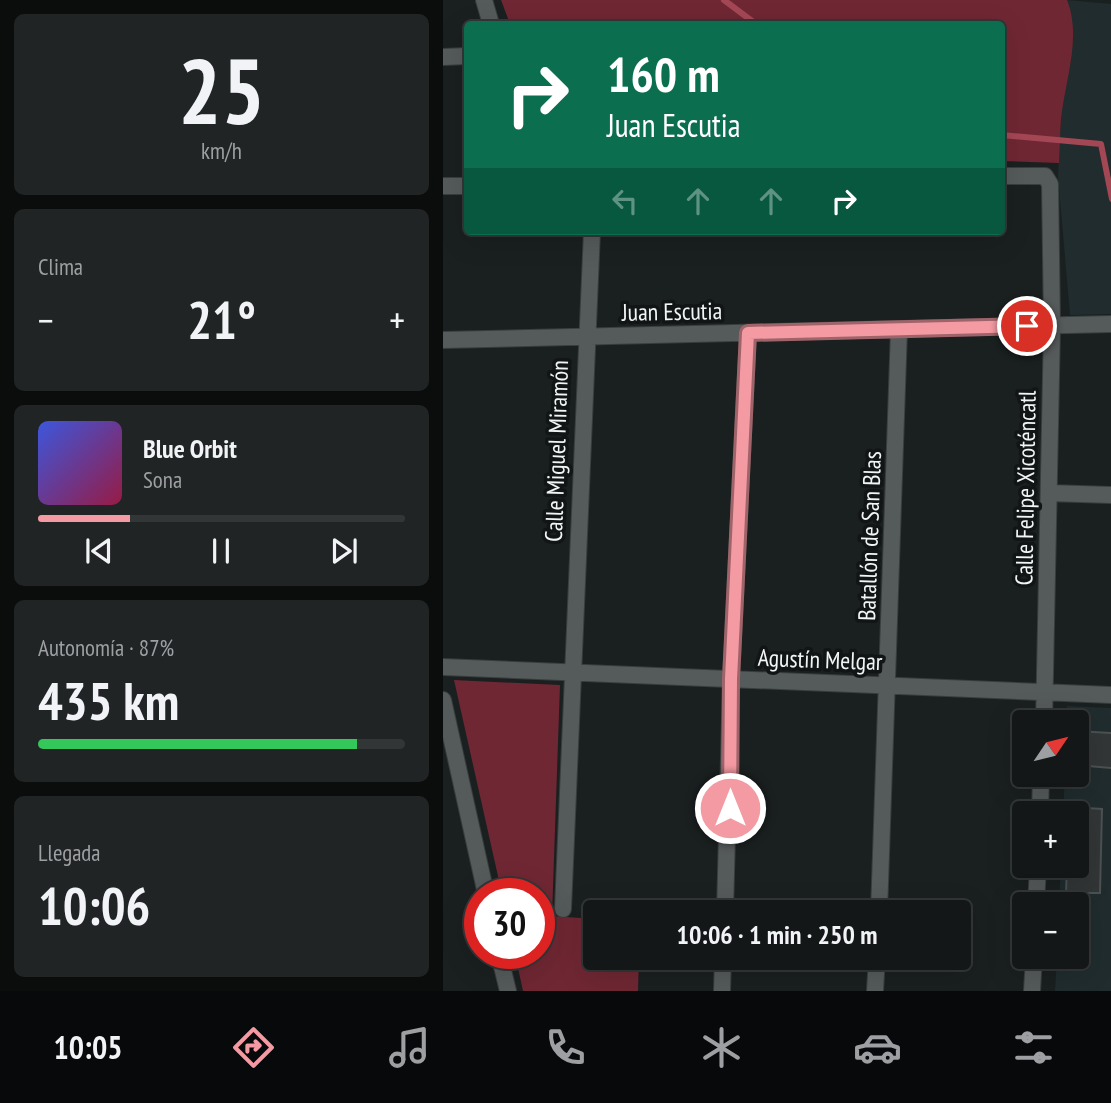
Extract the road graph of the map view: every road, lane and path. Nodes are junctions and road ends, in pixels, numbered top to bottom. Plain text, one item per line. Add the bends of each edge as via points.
1 (484, 0) edge
2 (490, 21) edge
3 (464, 56) edge
4 (443, 57) edge
5 (1005, 176) edge
6 (443, 186) edge
7 (464, 186) edge
8 (592, 235) edge
9 (1111, 324) edge
10 (1052, 326) junction
11 (899, 329) junction
12 (748, 333) junction
13 (585, 336) junction
14 (443, 340) edge
15 (1049, 493) junction
16 (1111, 495) edge
17 (443, 667) edge
18 (571, 673) junction
19 (731, 679) junction
20 (889, 686) junction
21 (1045, 692) junction
22 (1111, 695) edge
23 (443, 700) edge
24 (1044, 710) edge
25 (482, 878) edge
26 (725, 900) edge
27 (880, 900) edge
28 (563, 909) dead end
29 (503, 969) edge
30 (1033, 969) edge
31 (723, 970) edge
32 (876, 970) edge
33 (508, 991) edge
34 (722, 991) edge
35 (875, 991) edge
36 (1032, 991) edge

1 - 2 street
3 - 4 street
5 - 10 street, Calle Felipe Xicoténcatl via 1040,176 1050,184
6 - 7 street
8 - 13 street, Calle Miguel Miramón
9 - 10 street, Juan Escutia
10 - 11 street, Juan Escutia
10 - 15 street, Calle Felipe Xicoténcatl
11 - 12 street, Juan Escutia
11 - 20 street, Batallón de San Blas
12 - 13 street, Juan Escutia
12 - 19 street
13 - 14 street, Juan Escutia
13 - 18 street, Calle Miguel Miramón
15 - 16 street
15 - 21 street, Calle Felipe Xicoténcatl
17 - 18 street, Agustín Melgar
18 - 19 street, Agustín Melgar
18 - 28 street, Calle Miguel Miramón
19 - 20 street, Agustín Melgar
19 - 26 street
20 - 21 street, Agustín Melgar
20 - 27 street, Batallón de San Blas
21 - 22 street, Agustín Melgar
21 - 24 street, Calle Felipe Xicoténcatl
23 - 25 street
29 - 33 street
30 - 36 street
31 - 34 street
32 - 35 street

